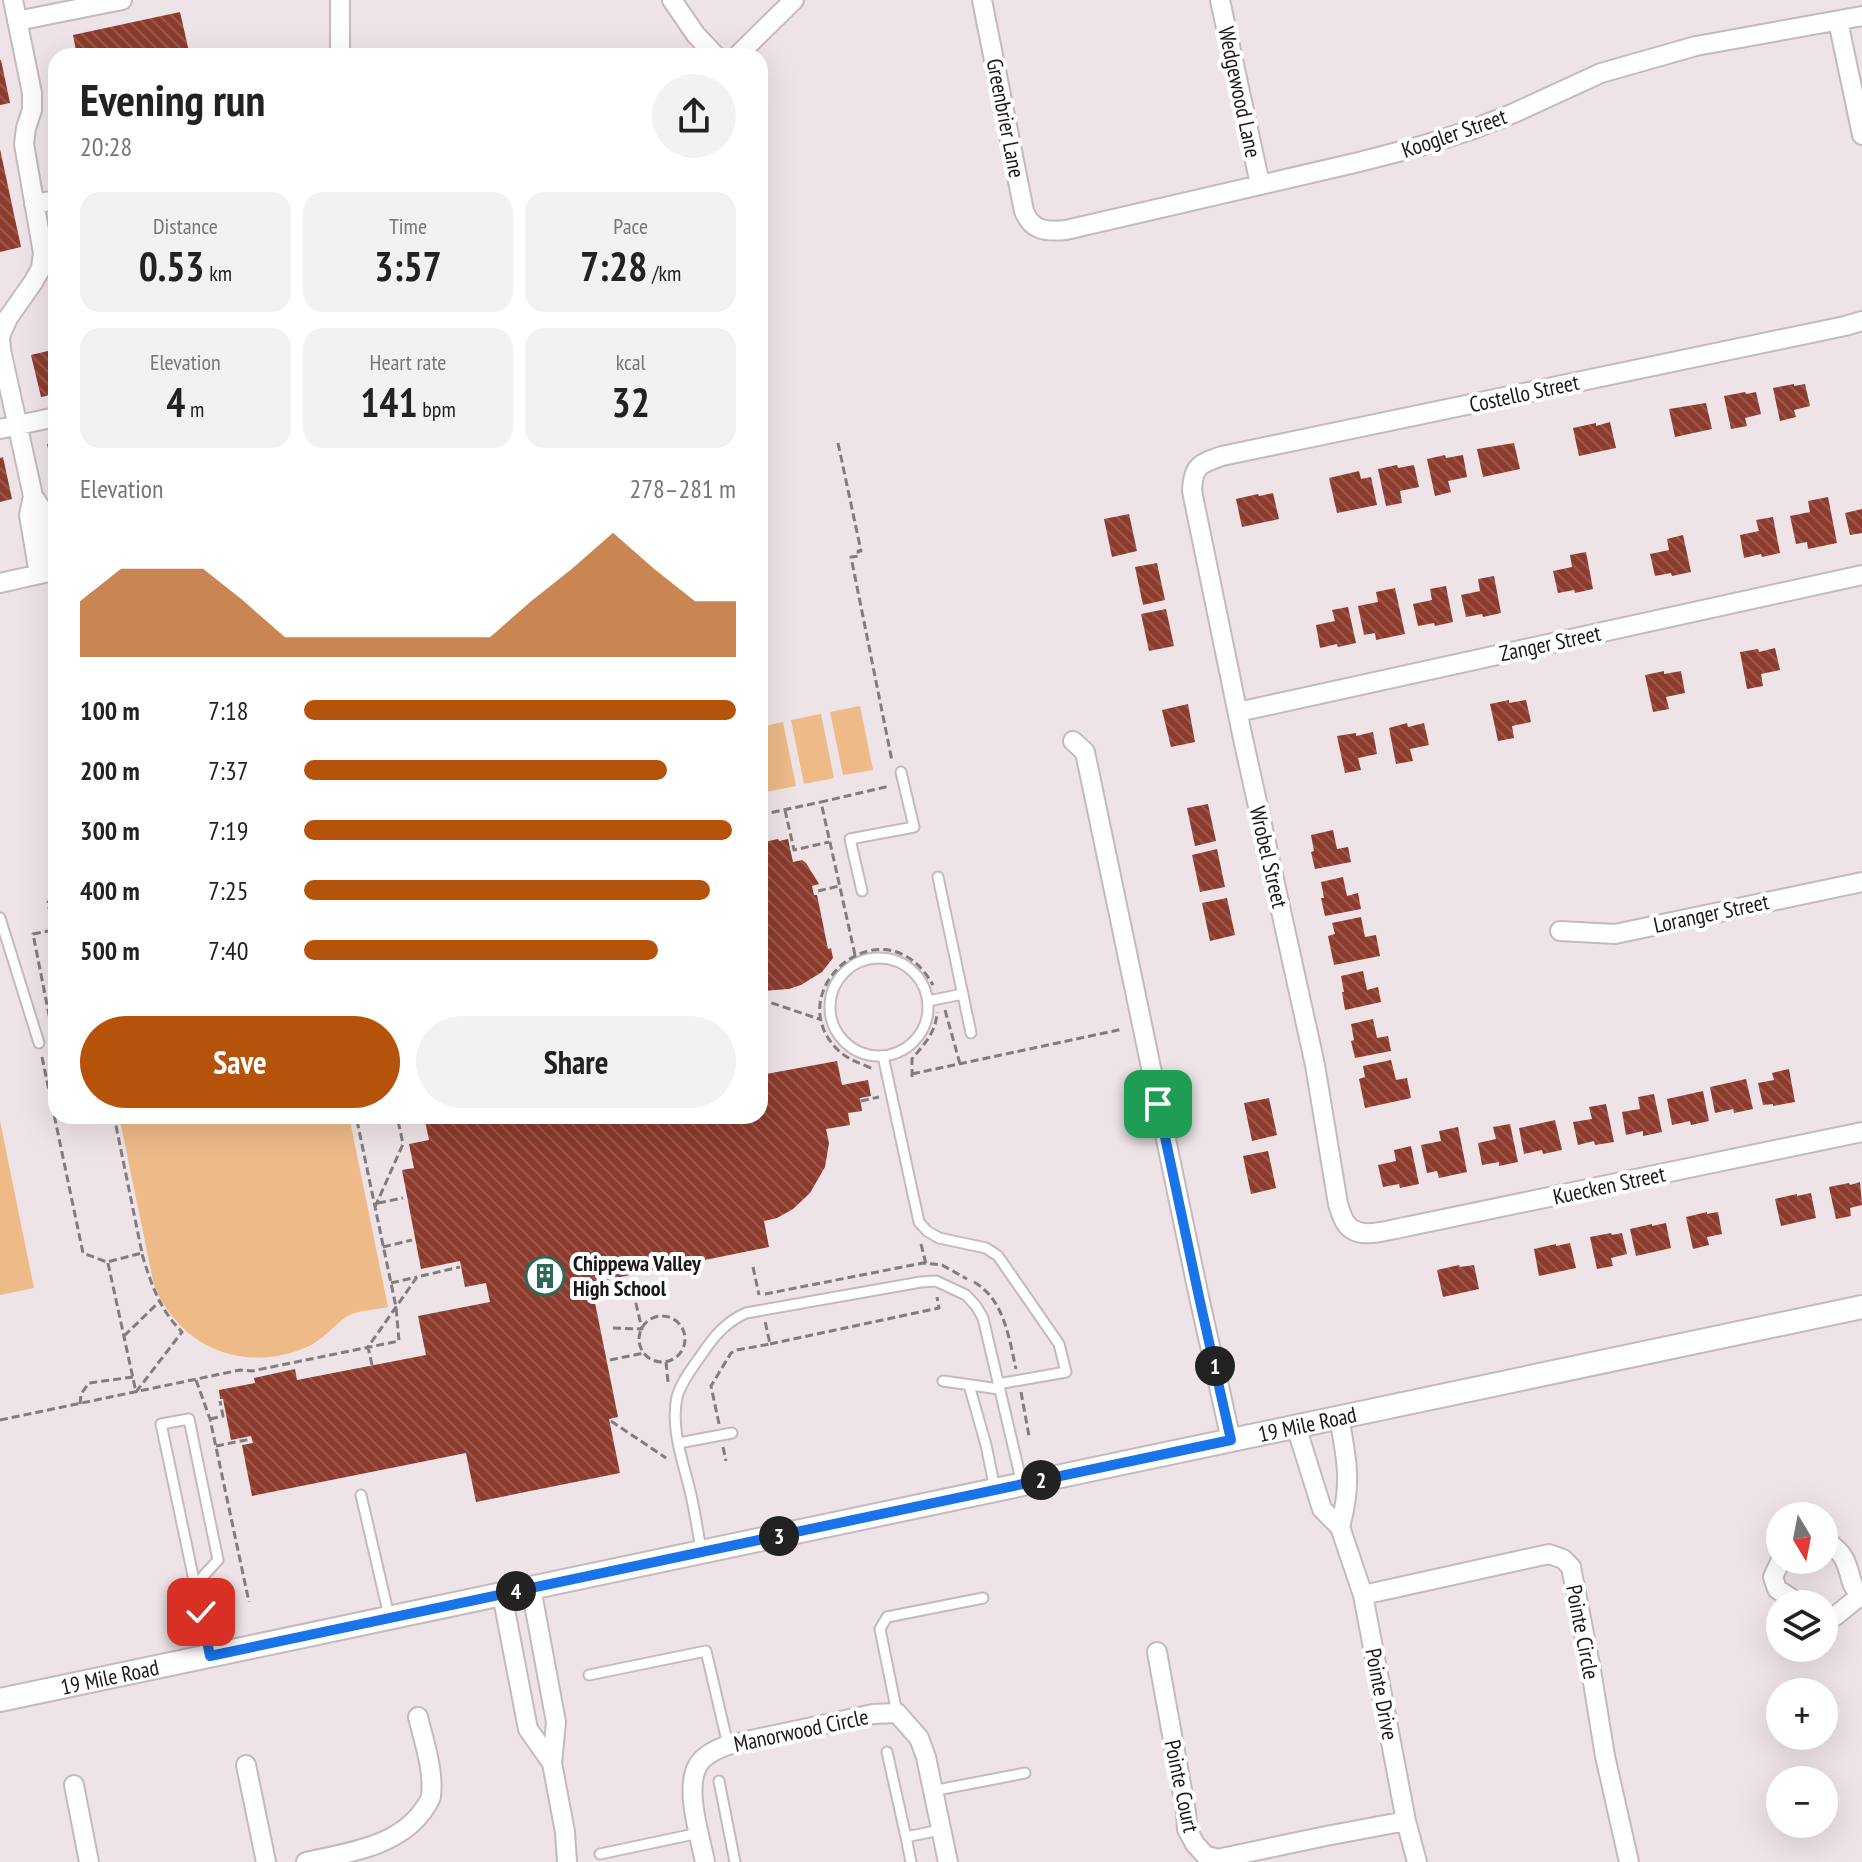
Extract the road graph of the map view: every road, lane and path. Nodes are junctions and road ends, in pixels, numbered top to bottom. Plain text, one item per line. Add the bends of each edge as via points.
1 (13, 0) edge
2 (122, 0) edge
3 (340, 0) edge
4 (672, 0) edge
5 (794, 0) edge
6 (982, 0) edge
7 (1220, 0) edge
8 (1862, 16) edge
9 (17, 21) junction
10 (1838, 21) junction
11 (340, 48) edge
12 (708, 48) edge
13 (745, 48) edge
14 (1862, 135) edge
15 (1260, 184) junction
16 (48, 201) edge
17 (34, 204) junction
18 (1040, 230) joint
19 (1862, 321) edge
20 (48, 419) edge
21 (8, 427) edge
22 (838, 443) dead end
23 (1192, 475) joint
24 (48, 562) edge
25 (48, 572) edge
26 (1862, 575) edge
27 (0, 583) edge
28 (1238, 712) junction
29 (1073, 741) dead end
30 (898, 771) joint
31 (821, 802) dead end
32 (785, 810) junction
33 (768, 813) edge
34 (829, 842) dead end
35 (938, 877) dead end
36 (1862, 882) edge
37 (839, 886) dead end
38 (818, 891) dead end
39 (862, 891) dead end
40 (0, 918) edge
41 (48, 931) edge
42 (1560, 931) dead end
43 (861, 953) dead end
44 (928, 977) dead end
45 (937, 978) dead end
46 (963, 994) junction
47 (928, 1001) junction
48 (768, 1002) edge
49 (944, 1007) dead end
50 (48, 1010) edge
51 (822, 1020) junction
52 (1131, 1027) dead end
53 (971, 1033) dead end
54 (39, 1043) joint
55 (883, 1056) junction
56 (960, 1064) junction
57 (874, 1071) dead end
58 (912, 1074) dead end
59 (48, 1086) edge
60 (56, 1124) edge
61 (116, 1124) edge
62 (358, 1124) edge
63 (399, 1124) edge
64 (1862, 1132) edge
65 (403, 1198) dead end
66 (375, 1205) junction
67 (1356, 1233) joint
68 (412, 1240) dead end
69 (383, 1247) junction
70 (142, 1253) junction
71 (107, 1262) junction
72 (460, 1267) dead end
73 (753, 1267) dead end
74 (417, 1277) junction
75 (391, 1283) junction
76 (633, 1291) dead end
77 (936, 1293) dead end
78 (159, 1302) junction
79 (396, 1307) junction
80 (1862, 1307) edge
81 (765, 1321) dead end
82 (613, 1328) dead end
83 (642, 1329) junction
84 (124, 1337) junction
85 (770, 1344) junction
86 (368, 1347) junction
87 (644, 1353) junction
88 (610, 1360) dead end
89 (666, 1362) junction
90 (372, 1365) dead end
91 (675, 1374) dead end
92 (133, 1377) junction
93 (196, 1380) junction
94 (943, 1381) dead end
95 (1018, 1381) junction
96 (969, 1385) junction
97 (999, 1386) junction
98 (136, 1392) junction
99 (220, 1401) dead end
100 (80, 1404) junction
101 (1339, 1417) junction
102 (210, 1419) junction
103 (0, 1420) edge
104 (611, 1421) dead end
105 (1296, 1426) junction
106 (732, 1433) dead end
107 (721, 1435) junction
108 (1029, 1436) dead end
109 (251, 1439) dead end
110 (1231, 1440) junction
111 (679, 1443) junction
112 (216, 1446) junction
113 (667, 1447) dead end
114 (726, 1461) dead end
115 (1022, 1484) junction
116 (995, 1489) junction
117 (361, 1495) dead end
118 (1340, 1527) junction
119 (1838, 1551) edge
120 (701, 1552) junction
121 (195, 1585) junction
122 (531, 1588) junction
123 (502, 1594) junction
124 (1363, 1595) junction
125 (1861, 1597) edge
126 (983, 1598) dead end
127 (249, 1602) dead end
128 (1838, 1614) edge
129 (389, 1618) junction
130 (1157, 1652) dead end
131 (210, 1656) junction
132 (589, 1675) dead end
133 (0, 1700) edge
134 (897, 1713) junction
135 (418, 1717) dead end
136 (728, 1745) junction
137 (887, 1752) dead end
138 (552, 1763) junction
139 (246, 1765) dead end
140 (1025, 1773) dead end
141 (719, 1781) dead end
142 (74, 1785) dead end
143 (932, 1791) junction
144 (1406, 1821) junction
145 (940, 1830) junction
146 (699, 1833) junction
147 (906, 1837) junction
148 (600, 1854) dead end
149 (89, 1862) edge
150 (266, 1862) edge
151 (306, 1862) edge
152 (567, 1862) edge
153 (705, 1862) edge
154 (735, 1862) edge
155 (911, 1862) edge
156 (948, 1862) edge
157 (1417, 1862) edge
158 (1629, 1862) edge

1 - 9 street
2 - 9 street
3 - 11 street
4 - 12 street
5 - 13 street
6 - 18 street, Greenbrier Lane via 1024,211
7 - 15 street, Wedgewood Lane
8 - 10 street, Koogler Street
9 - 17 street via 32,93 24,144
10 - 14 street
10 - 15 street, Koogler Street via 1696,46 1601,73 1459,134
15 - 18 street, Koogler Street via 1066,230
16 - 17 street
17 - 21 street via 41,268 0,336
19 - 23 street, Costello Street via 1222,456 1206,461
20 - 21 street
21 - 24 street via 43,511
22 - 30 path via 861,551 851,557
23 - 28 street, Wrobel Street via 1194,508
25 - 27 street
26 - 28 street, Zanger Street
28 - 67 street, Wrobel Street via 1315,1065 1338,1204 1346,1225
29 - 110 street via 1085,752
30 - 39 lane via 914,827 850,839
31 - 32 path
32 - 33 path
32 - 34 path via 794,850
35 - 46 lane
36 - 42 street, Loranger Street via 1615,934
37 - 38 path
40 - 54 lane
41 - 50 path via 33,934
43 - 51 path via 832,972 820,1006
44 - 45 path
46 - 47 lane
46 - 53 lane
47 - 55 lane via 928,1017 912,1044
47 - 55 lane via 924,986 903,964 873,958 846,971 831,997 834,1027 854,1049
48 - 51 path
49 - 56 path
51 - 57 path via 838,1051
52 - 56 path
54 - 59 path
55 - 95 lane via 919,1222 939,1238 986,1248 998,1256 1059,1344 1066,1372
56 - 58 path
60 - 71 path via 83,1253
61 - 70 path
62 - 66 path
63 - 66 path via 403,1144
64 - 67 street, Kuecken Street
65 - 66 path
66 - 69 path
68 - 69 path
69 - 75 path
70 - 71 path
70 - 78 path
71 - 84 path
72 - 74 path
73 - 95 path via 759,1295 923,1263 942,1265 983,1287 996,1305
74 - 75 path
74 - 79 path
75 - 79 path
76 - 83 path
77 - 85 path via 939,1308
78 - 84 path
78 - 98 path via 182,1332
79 - 86 path
79 - 86 path via 399,1341
80 - 101 street, 19 Mile Road
81 - 85 path
82 - 83 path
83 - 87 path
83 - 89 path via 662,1317 680,1325 685,1337 682,1350
84 - 92 path
85 - 107 path via 731,1353 711,1386
86 - 90 path
86 - 93 path
87 - 88 path
87 - 89 path
89 - 91 path via 668,1385
92 - 98 path
92 - 100 path via 89,1383
93 - 98 path
93 - 102 path
94 - 96 lane
95 - 97 lane
95 - 108 path
96 - 97 lane
96 - 116 lane
97 - 111 lane via 976,1306 966,1295 936,1281 746,1313 719,1331 682,1385 675,1411
97 - 115 lane
98 - 100 path
99 - 102 path via 223,1416
100 - 103 path
101 - 105 street, 19 Mile Road
101 - 118 street, Pointe Drive via 1348,1478
102 - 112 path
104 - 113 path via 670,1460
105 - 110 street, 19 Mile Road
105 - 118 street, Pointe Drive via 1322,1509
106 - 107 lane
107 - 111 lane
107 - 114 path
109 - 112 path
110 - 115 street, 19 Mile Road
111 - 120 lane
112 - 127 path
115 - 116 street, 19 Mile Road
116 - 120 street, 19 Mile Road
117 - 129 lane
118 - 124 street, Pointe Drive
119 - 125 street
120 - 122 street, 19 Mile Road
121 - 121 lane via 161,1424 189,1419 218,1560
121 - 131 lane
122 - 123 street, 19 Mile Road
122 - 138 street via 556,1722
123 - 129 street, 19 Mile Road
123 - 138 street via 528,1729
124 - 144 street, Pointe Drive
124 - 158 street, Pointe Circle via 1549,1554 1571,1567
125 - 128 street
126 - 134 lane via 887,1617 880,1629
129 - 131 street, 19 Mile Road
130 - 144 street, Pointe Court via 1187,1829 1205,1855 1217,1859
131 - 133 street, 19 Mile Road
132 - 136 lane via 706,1651
134 - 136 street, Manorwood Circle
134 - 143 street, Manorwood Circle via 919,1738
135 - 151 street via 431,1799 416,1820 384,1842
136 - 146 street, Manorwood Circle via 697,1765 692,1787
137 - 147 lane
138 - 152 street
139 - 150 street
140 - 143 lane
141 - 154 lane
142 - 149 street
143 - 145 street, Manorwood Circle
144 - 157 street, Pointe Drive
145 - 147 lane
145 - 156 street, Manorwood Circle
146 - 148 lane
146 - 153 street, Manorwood Circle
147 - 155 lane

